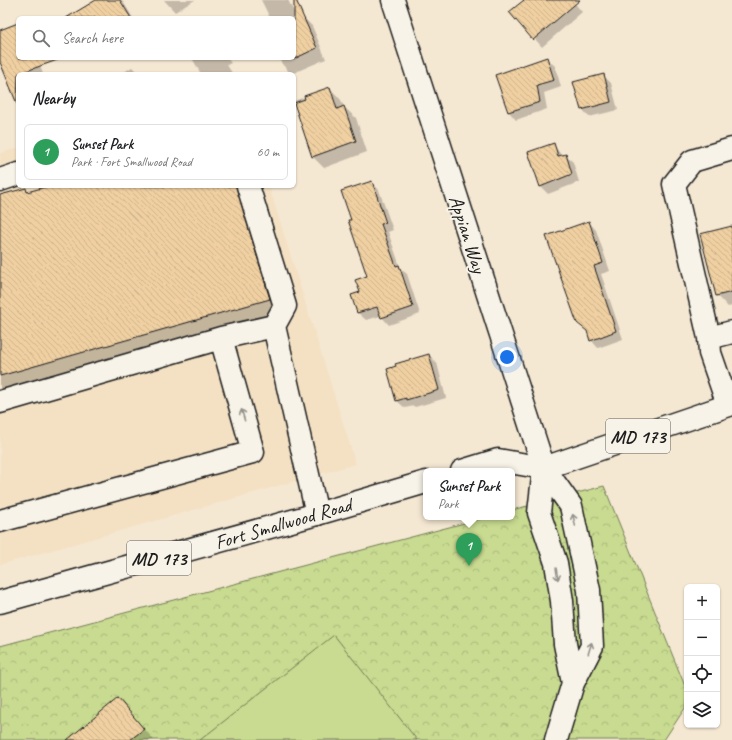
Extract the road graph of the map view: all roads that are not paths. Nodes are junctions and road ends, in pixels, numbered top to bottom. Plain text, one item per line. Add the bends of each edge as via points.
1 (393, 0) edge
2 (732, 149) edge
3 (16, 175) edge
4 (0, 180) edge
5 (249, 188) edge
6 (274, 326) junction
7 (732, 332) edge
8 (221, 338) junction
9 (709, 338) junction
10 (0, 402) edge
11 (730, 405) edge
12 (472, 468) edge
13 (544, 468) junction
14 (423, 483) edge
15 (318, 514) junction
16 (0, 520) edge
17 (0, 602) edge
18 (573, 683) junction
19 (556, 740) edge

1 - 13 main road, Appian Way
2 - 9 main road via 692,161 674,184
3 - 4 main road
5 - 6 main road via 284,306
6 - 8 main road
6 - 15 main road
7 - 9 main road
8 - 10 main road
16 -> 8 main road via 253,452
9 - 11 main road via 710,353
11 - 13 main road, MD 173
12 - 13 main road, MD 173 via 498,460
13 -> 18 main road via 540,513 556,563 565,644
18 -> 13 main road via 592,646 589,590 571,506
14 - 15 main road, Fort Smallwood Road / MD 173
15 - 17 main road, Fort Smallwood Road / MD 173
18 - 19 main road

